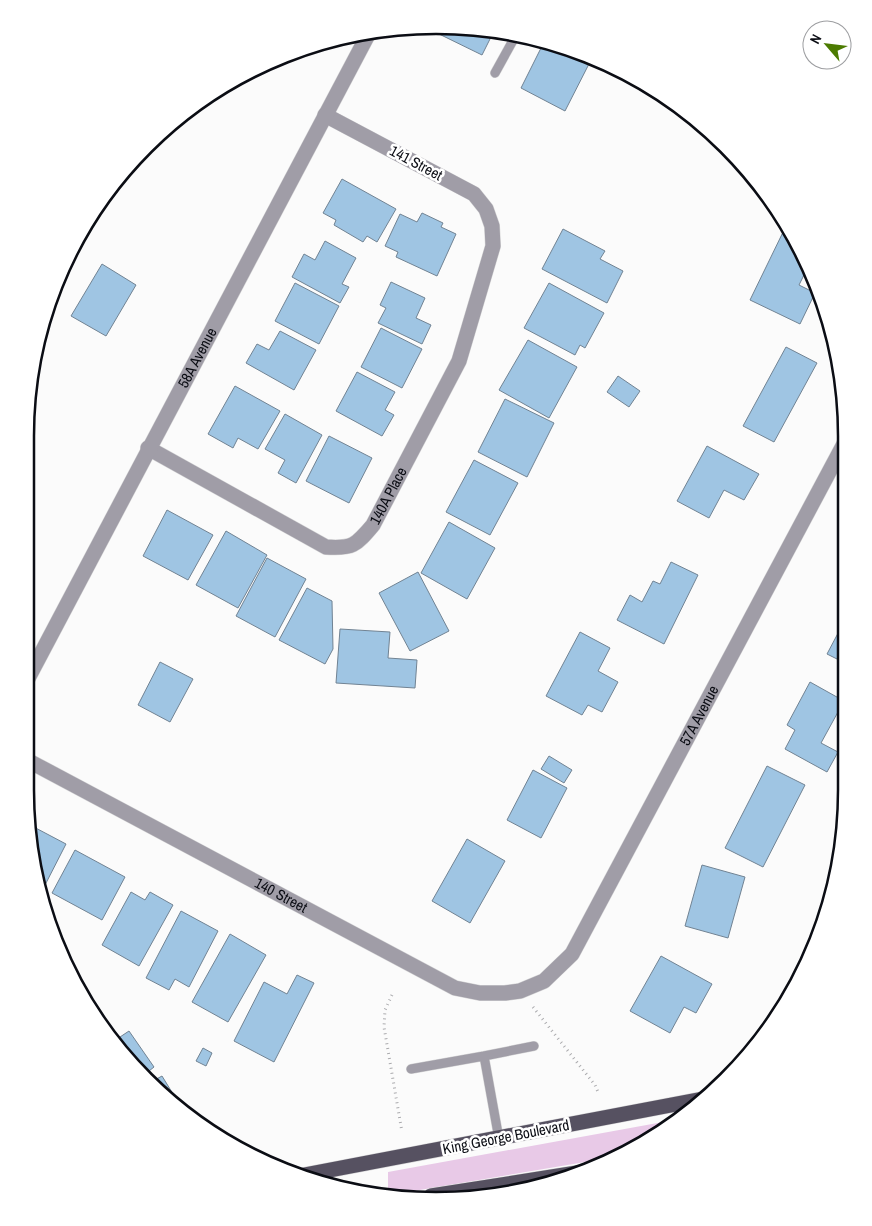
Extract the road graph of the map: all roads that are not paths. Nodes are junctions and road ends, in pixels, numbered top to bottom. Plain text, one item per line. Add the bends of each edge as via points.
1 (365, 40) edge
2 (513, 41) edge
3 (495, 73) dead end
4 (325, 115) junction
5 (492, 226) joint
6 (148, 448) junction
7 (838, 455) edge
8 (34, 667) edge
9 (34, 764) edge
10 (544, 981) joint
11 (534, 1046) dead end
12 (484, 1056) junction
13 (411, 1068) dead end
14 (690, 1102) edge
15 (499, 1139) junction
16 (316, 1174) edge
17 (541, 1179) edge
18 (464, 1191) edge

1 - 4 street, 58A Avenue
2 - 3 lane
4 - 5 street, 141 Street via 474,194 486,209
4 - 6 street, 58A Avenue
5 - 6 street, 140A Place via 493,246 459,361 373,525 360,541 344,548 326,547
6 - 8 street, 58A Avenue
7 - 10 street, 57A Avenue via 572,954
9 - 10 street, 140 Street via 455,988 505,993
11 - 12 lane
12 - 13 lane
12 - 15 lane
14 - 15 main road, King George Boulevard
15 - 16 main road, King George Boulevard
17 - 18 main road

